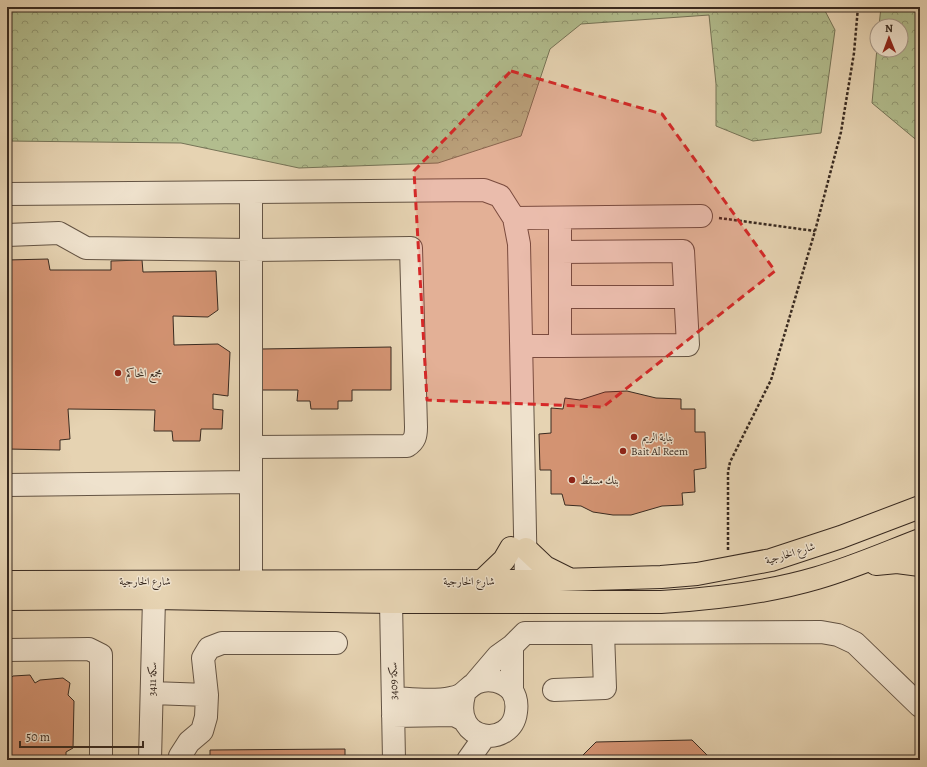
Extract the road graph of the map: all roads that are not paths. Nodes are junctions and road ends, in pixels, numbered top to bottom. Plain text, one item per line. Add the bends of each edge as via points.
1 (251, 193) junction
2 (7, 194) edge
3 (701, 216) road end
4 (514, 218) junction
5 (560, 219) junction
6 (7, 235) edge
7 (251, 250) junction
8 (560, 252) junction
9 (560, 297) junction
10 (685, 297) junction
11 (522, 346) junction
12 (560, 346) junction
13 (252, 447) junction
14 (251, 482) junction
15 (7, 485) edge
16 (920, 507) edge
17 (920, 540) edge
18 (518, 549) junction
19 (920, 565) edge
20 (818, 578) junction
21 (571, 580) junction
22 (85, 581) junction
23 (221, 581) junction
24 (251, 581) junction
25 (340, 581) junction
26 (442, 581) junction
27 (482, 581) junction
28 (7, 582) edge
29 (519, 591) junction
30 (154, 598) junction
31 (7, 599) edge
32 (392, 602) junction
33 (603, 633) junction
34 (336, 643) dead end
35 (512, 646) junction
36 (7, 650) edge
37 (469, 689) junction
38 (554, 690) dead end
39 (512, 691) junction
40 (152, 693) junction
41 (207, 695) junction
42 (920, 706) edge
43 (393, 707) junction
44 (462, 719) junction
45 (476, 749) edge
46 (101, 760) edge
47 (150, 760) edge
48 (180, 760) edge
49 (394, 760) edge

1 - 2 street
1 - 4 street via 484,190 500,196
1 - 7 street
3 - 5 street
4 - 5 street
4 - 11 street via 519,244
4 - 18 street via 509,244
5 - 8 street
6 - 7 street via 59,233 86,248
7 - 13 street
7 - 13 street via 411,248 416,427 416,436 407,446
8 - 9 street
8 - 10 street via 683,251
9 - 10 street
9 - 12 street
10 - 12 street via 688,345
11 - 12 street
11 - 18 street
13 - 14 street
14 - 15 street
14 - 24 street
16 - 21 main road, شارع الخارجية via 840,538 771,560 662,577
17 - 20 main road, شارع الخارجية
18 - 21 main road
18 - 27 main road
18 - 29 street
19 - 20 main road via 880,563
20 - 29 main road, شارع الخارجية via 776,589 699,600
21 - 29 main road, شارع الخارجية
22 - 23 main road, شارع الخارجية
22 - 28 main road, شارع الخارجية
22 - 30 main road via 107,589 147,592
23 - 24 main road, شارع الخارجية
23 - 30 main road via 167,591
24 - 25 main road, شارع الخارجية
25 - 26 main road, شارع الخارجية
25 - 32 main road via 378,590
26 - 27 main road, شارع الخارجية
26 - 32 main road via 406,592
27 - 29 main road, شارع الخارجية
29 - 32 main road, شارع الخارجية
30 - 31 main road, شارع الخارجية
30 - 32 main road, شارع الخارجية
30 - 40 street, سكة 3411
32 - 43 street, سكة 3409
33 - 35 street via 525,633
33 - 38 street via 604,688
33 - 42 street via 821,632 838,635 855,643
34 - 41 street via 222,644 209,648 203,658
35 - 37 street via 498,656
35 - 39 street
36 - 46 street via 89,648 101,655
37 - 39 street via 487,679 500,682
37 - 43 street via 443,700
37 - 44 street via 460,708
39 - 45 street via 517,703 515,718 508,729
40 - 41 street
40 - 47 street, سكة 3411
41 - 48 street via 206,717 202,731 189,742
43 - 44 street via 454,715
43 - 49 street, سكة 3409
44 - 45 street via 469,729

